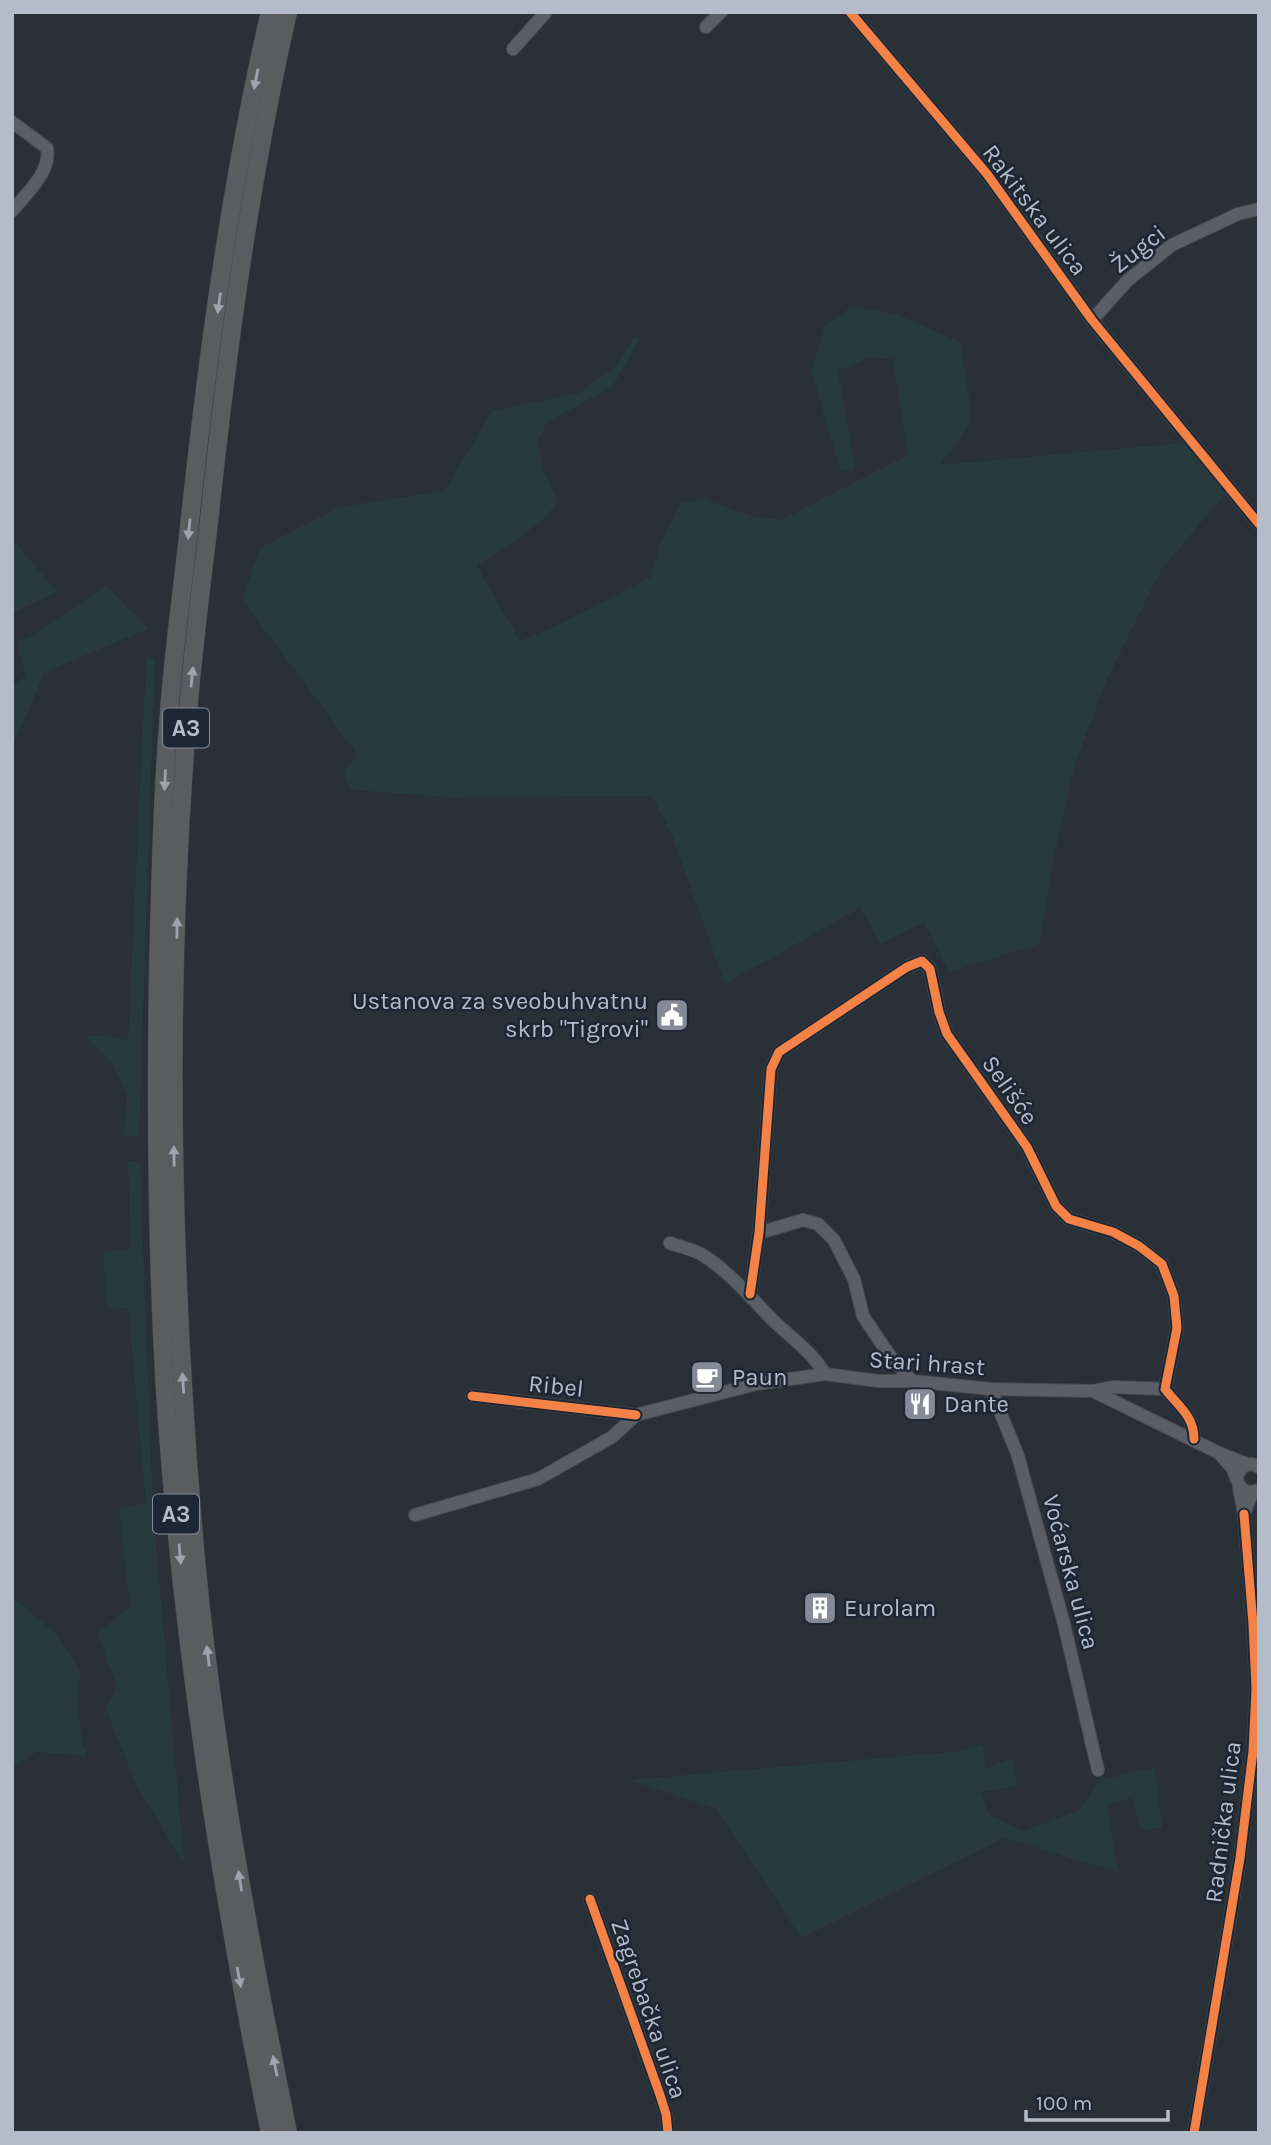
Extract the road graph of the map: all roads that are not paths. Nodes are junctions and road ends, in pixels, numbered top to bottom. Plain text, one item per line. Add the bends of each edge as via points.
1 (270, 12) edge
2 (288, 12) edge
3 (546, 12) edge
4 (721, 12) edge
5 (850, 12) edge
6 (706, 27) dead end
7 (513, 49) dead end
8 (12, 122) edge
9 (1259, 209) edge
10 (12, 211) edge
11 (1093, 320) junction
12 (1259, 524) edge
13 (759, 1233) junction
14 (670, 1243) dead end
15 (750, 1294) junction
16 (825, 1374) junction
17 (912, 1381) junction
18 (991, 1389) junction
19 (1165, 1389) junction
20 (1093, 1391) junction
21 (472, 1396) dead end
22 (636, 1415) junction
23 (1194, 1439) junction
24 (1219, 1453) junction
25 (1253, 1465) edge
26 (1238, 1482) junction
27 (1257, 1491) edge
28 (1244, 1514) junction
29 (415, 1515) dead end
30 (1098, 1770) dead end
31 (590, 1899) dead end
32 (270, 2133) edge
33 (289, 2133) edge
34 (668, 2133) edge
35 (1194, 2133) edge

1 -> 32 highway, A3 via 239,165 201,419 169,711 160,864 156,1132 165,1392 191,1667 221,1874
33 -> 2 highway, A3 via 248,1935 196,1555 177,1274 174,1064 187,723 218,435 257,168
3 - 7 street
4 - 6 street
5 - 11 street, Rakitska ulica via 987,174
8 - 10 street via 39,140 49,158
9 - 11 street, Žugci via 1172,245 1128,280
11 - 12 street, Rakitska ulica
13 - 15 street
13 - 17 street via 803,1220 818,1224 834,1240 854,1279 863,1316
13 - 19 street, Selišće via 771,1069 779,1052 922,961 930,970 947,1034 1027,1147 1056,1206 1069,1219 1113,1232 1162,1264 1174,1296 1177,1328
14 - 15 street via 699,1253
15 - 16 street via 814,1357
16 - 17 street, Stari hrast
16 - 22 street, Ribel via 756,1384
17 - 18 street, Stari hrast
18 - 20 street, Stari hrast
18 - 30 street, Voćarska ulica via 1018,1455
19 - 20 street
19 - 23 street via 1194,1426
20 - 23 street, Stari hrast
21 - 22 street, Ribel
22 - 29 street, Ribel via 612,1437 538,1479
23 - 24 street, Stari hrast
24 - 25 street, Stari hrast
24 - 26 street, Stari hrast
25 - 26 street via 1239,1469
26 - 27 street via 1247,1492
26 - 28 street, Radnička ulica
27 - 28 street
28 - 35 street, Radnička ulica via 1255,1662 1253,1751
31 - 34 street, Zagrebačka ulica via 660,2095

